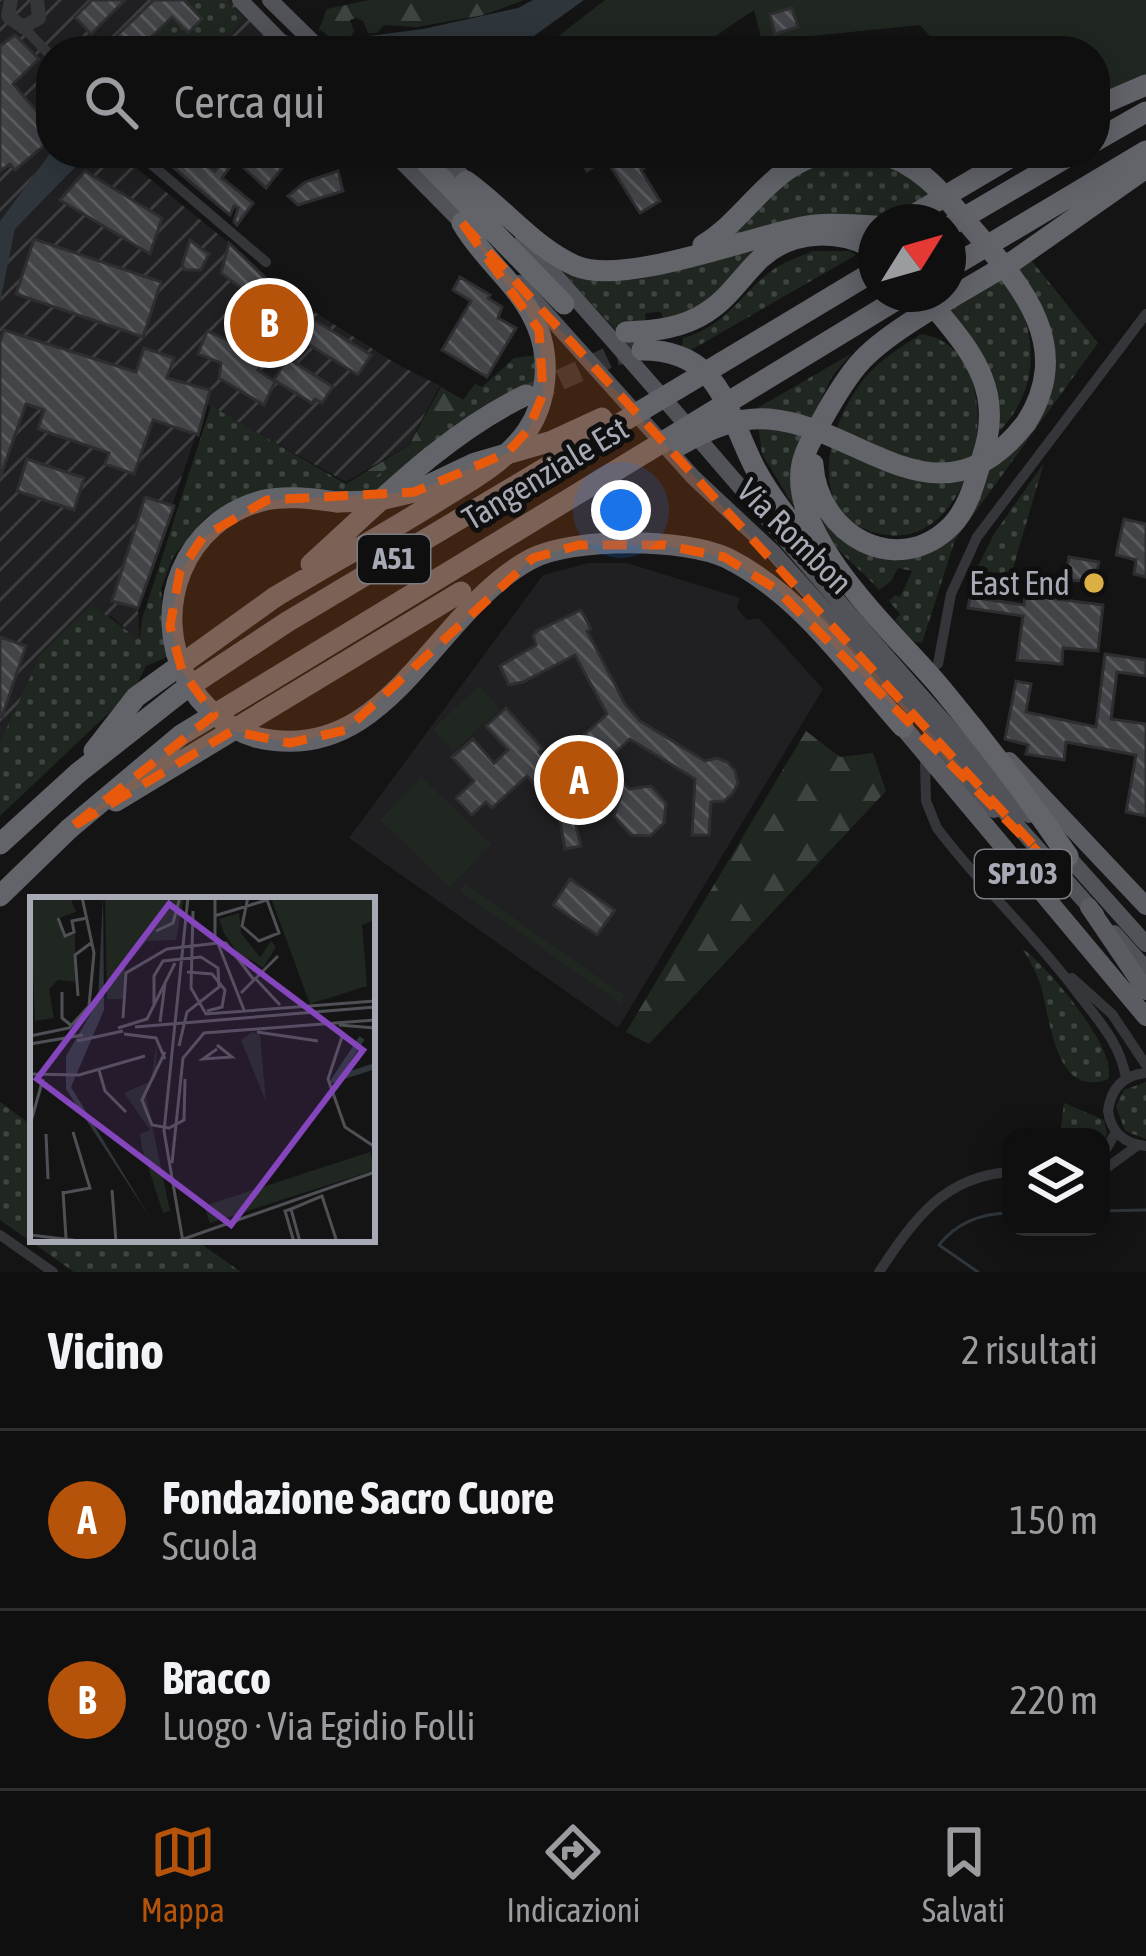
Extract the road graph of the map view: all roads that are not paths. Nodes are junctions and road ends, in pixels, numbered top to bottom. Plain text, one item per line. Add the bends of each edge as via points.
1 (55, 0) edge
2 (240, 0) edge
3 (270, 0) edge
4 (293, 0) edge
5 (7, 6) edge
6 (39, 10) edge
7 (21, 27) junction
8 (0, 32) edge
9 (288, 36) edge
10 (294, 36) edge
11 (299, 36) edge
12 (36, 40) edge
13 (1146, 85) edge
14 (1110, 101) edge
15 (1146, 112) edge
16 (1110, 132) edge
17 (1146, 151) edge
18 (1146, 167) edge
19 (156, 168) edge
20 (408, 168) edge
21 (432, 168) edge
22 (453, 168) edge
23 (786, 168) edge
24 (914, 168) edge
25 (992, 168) edge
26 (1048, 168) edge
27 (466, 181) junction
28 (930, 204) edge
29 (966, 216) edge
30 (463, 223) junction
31 (858, 225) edge
32 (858, 241) edge
33 (676, 258) junction
34 (966, 258) edge
35 (266, 262) dead end
36 (858, 281) edge
37 (966, 284) edge
38 (564, 304) dead end
39 (877, 312) edge
40 (914, 312) edge
41 (929, 312) edge
42 (1146, 314) edge
43 (626, 332) tunnel mouth
44 (642, 350) tunnel mouth
45 (721, 363) junction
46 (526, 395) tunnel mouth
47 (818, 427) junction
48 (584, 487) junction
49 (664, 544) junction
50 (275, 597) junction
51 (902, 644) junction
52 (938, 664) dead end
53 (942, 689) junction
54 (904, 727) junction
55 (925, 764) dead end
56 (78, 773) junction
57 (69, 829) junction
58 (0, 844) edge
59 (1064, 865) junction
60 (0, 896) edge
61 (1146, 906) edge
62 (1089, 907) junction
63 (1146, 944) edge
64 (1056, 964) junction
65 (1146, 969) edge
66 (1146, 992) edge
67 (1146, 1017) edge
68 (1146, 1069) edge
69 (1126, 1078) junction
70 (1116, 1132) junction
71 (1110, 1142) edge
72 (1142, 1146) edge
73 (1110, 1166) edge
74 (1002, 1173) edge
75 (0, 1235) edge
76 (53, 1272) edge
77 (879, 1272) edge

1 - 6 street
2 - 9 main road
3 - 10 main road
4 - 11 main road
5 - 7 street
6 - 7 street
7 - 8 street
7 - 12 street
13 - 14 highway
15 - 16 highway
17 - 34 highway, bridge
18 - 37 highway, bridge via 1015,260
19 - 35 street
20 - 30 main road, Via Rombon
21 - 38 highway
22 - 27 main road, Via Rombon
23 - 33 highway via 723,231
24 - 48 highway, bridge via 1029,302 1045,369 1026,423 990,456 933,472 888,464 793,423 740,420 623,477
25 - 28 highway, bridge
26 - 29 highway, bridge
27 - 33 highway via 583,269 624,272
27 - 59 main road, Via Rombon via 713,451
30 - 50 highway via 539,330 545,370 538,413 518,443 478,476
30 - 59 main road, Via Rombon via 692,477 774,553
31 - 33 highway via 822,223
32 - 43 highway via 829,235 788,242 697,318
36 - 45 highway, Tangenziale Est / A51
39 - 48 highway, Tangenziale Est / A51, bridge
40 - 47 highway via 850,369
41 - 47 highway via 973,359 989,403 978,472 950,527 907,548 850,536 816,487
42 - 52 street via 977,537 951,594
44 - 51 highway via 687,358 713,381 780,507
45 - 49 highway, bridge via 682,371 566,436 486,458 414,492 360,502 290,497 241,508 202,537 180,572 171,610 174,653 192,689 245,734 290,743 325,738 361,721 533,558 579,545
45 - 56 highway, Tangenziale Est / A51, bridge via 287,622
46 - 50 highway via 446,443
47 - 51 highway via 801,472 807,516 826,554
48 - 57 highway, Tangenziale Est / A51, bridge via 181,735
49 - 54 highway via 724,557 776,590
49 - 57 highway, bridge via 588,537 532,551
50 - 56 highway, bridge via 136,697
51 - 53 highway
53 - 59 highway
53 - 61 highway, SP103
54 - 59 main road
54 - 67 highway, SP103
55 - 64 street via 937,828
56 - 58 highway, Tangenziale Est / A51
57 - 60 highway, Tangenziale Est / A51
59 - 62 main road, Via Rombon
59 - 63 main road, Via Rombon
62 - 65 main road, Via Rombon
62 - 66 highway, SP103
64 - 68 street via 1112,1014
64 - 69 street via 1109,1034
68 - 69 street
69 - 70 street via 1109,1101
70 - 71 street
70 - 72 street
72 - 73 street
74 - 77 street via 941,1194
75 - 76 street

